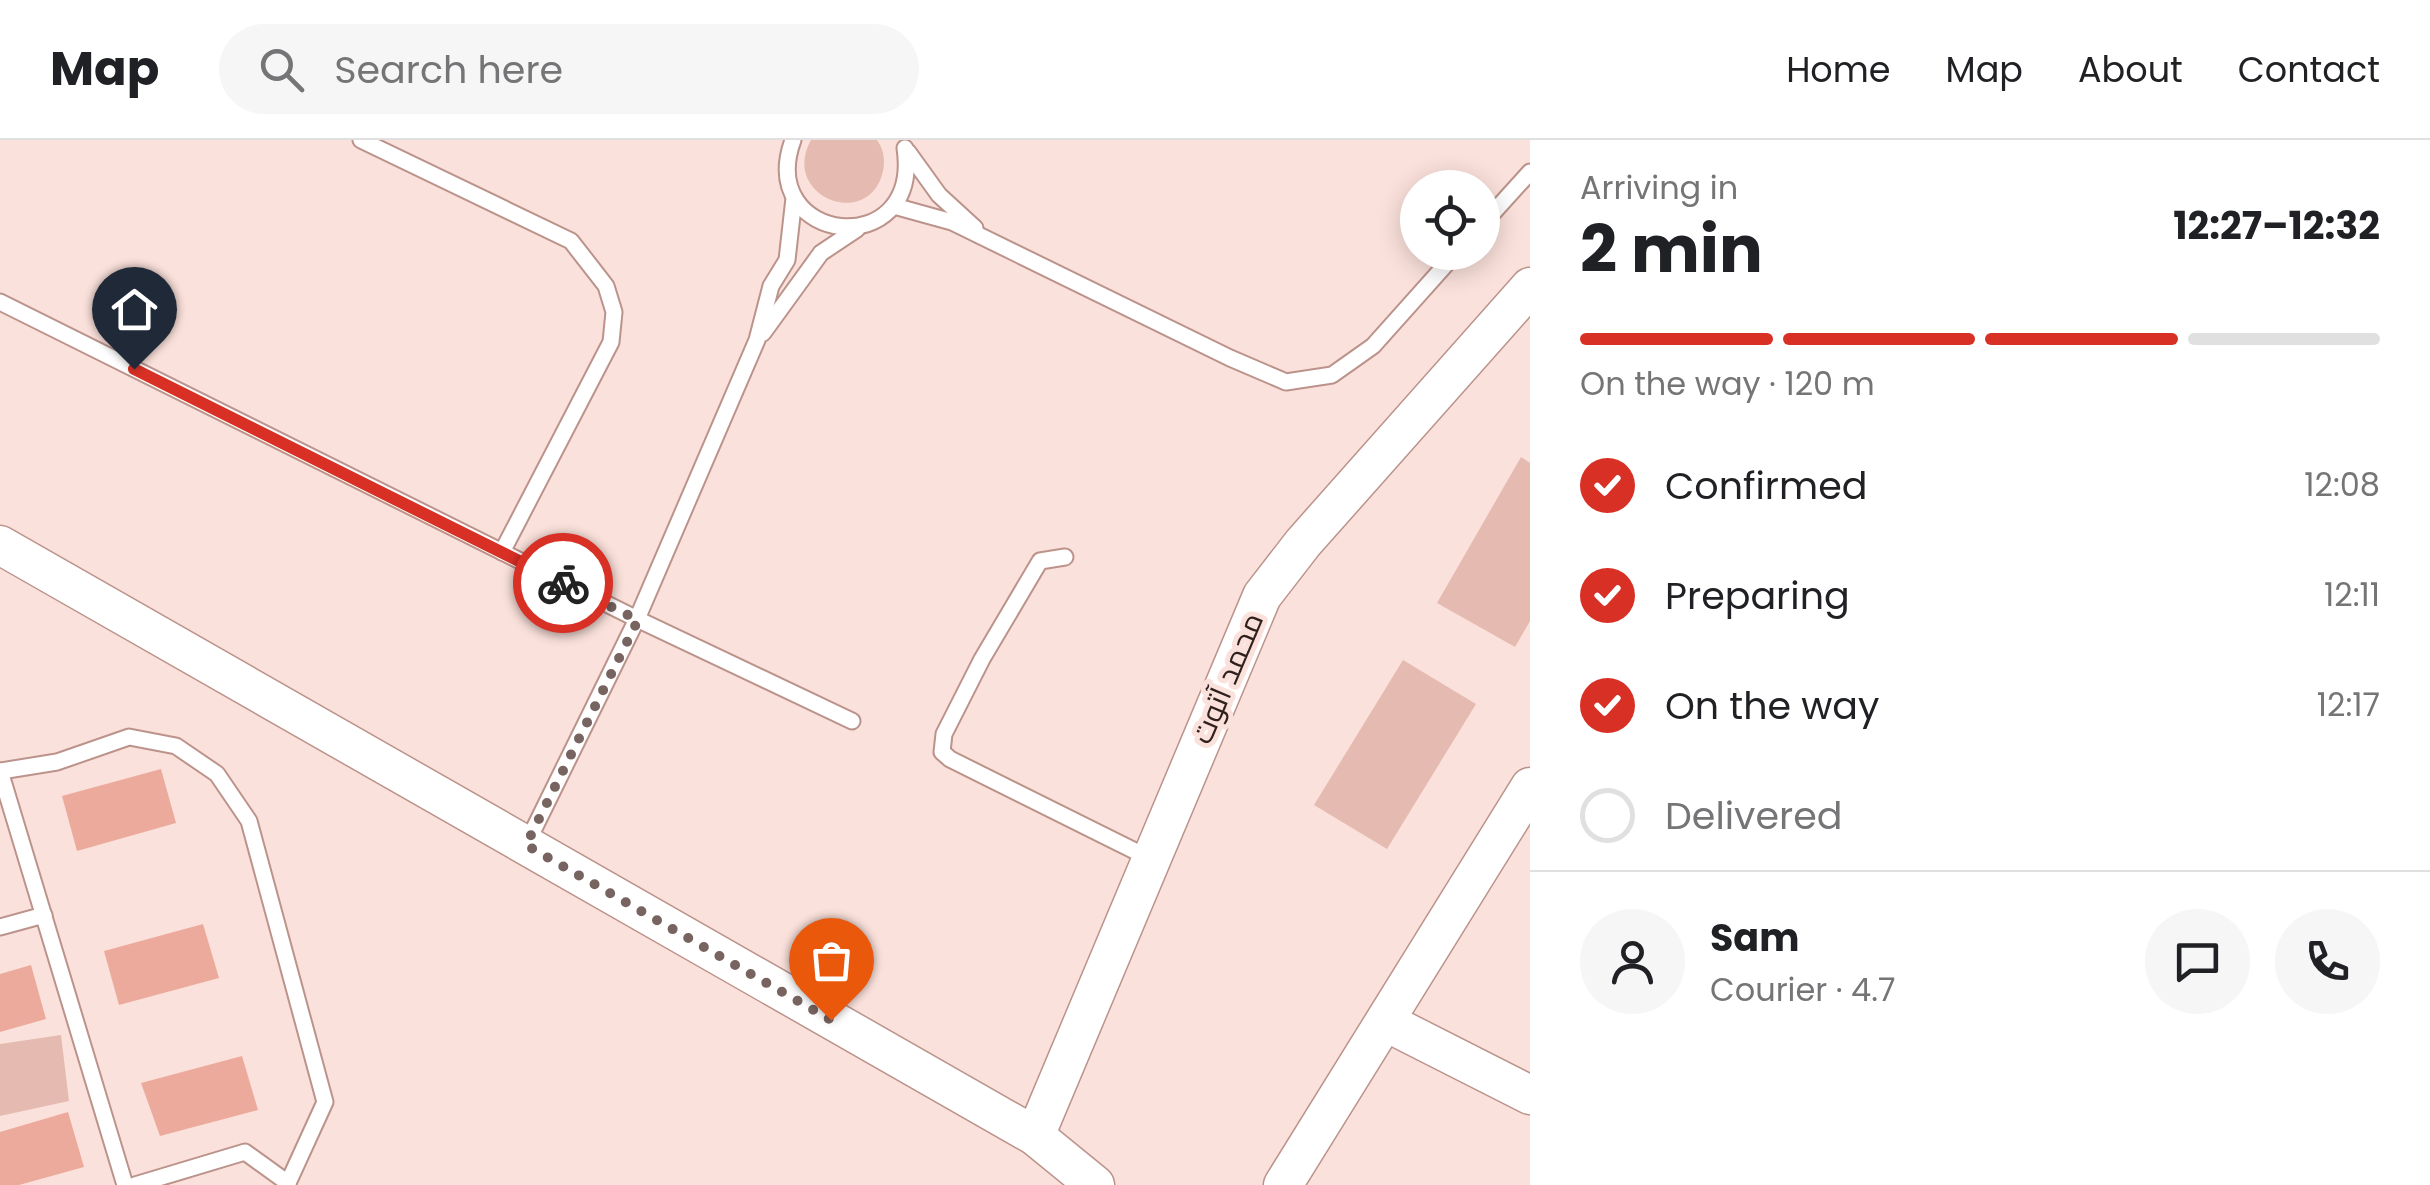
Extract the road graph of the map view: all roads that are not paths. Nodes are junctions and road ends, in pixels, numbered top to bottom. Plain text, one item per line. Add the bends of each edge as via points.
1 (361, 140) edge
2 (793, 140) edge
3 (903, 144) edge
4 (1530, 172) edge
5 (794, 198) junction
6 (1500, 204) edge
7 (894, 206) junction
8 (861, 226) junction
9 (986, 238) junction
10 (1441, 270) edge
11 (1530, 287) edge
12 (0, 302) edge
13 (757, 340) junction
14 (0, 545) edge
15 (502, 552) junction
16 (1064, 557) dead end
17 (638, 620) junction
18 (852, 721) dead end
19 (0, 771) edge
20 (1530, 787) edge
21 (526, 845) junction
22 (1151, 859) junction
23 (44, 914) junction
24 (0, 927) edge
25 (1386, 1022) junction
26 (1530, 1095) edge
27 (1034, 1136) junction
28 (288, 1184) edge
29 (125, 1185) edge
30 (135, 1185) edge
31 (1095, 1185) edge
32 (1282, 1185) edge

1 - 15 lane via 571,242 606,286 614,312 611,342
2 - 5 lane via 786,160
3 - 7 lane via 908,168
3 - 9 lane via 939,195
4 - 6 lane
5 - 8 lane via 823,223
5 - 13 lane via 787,260 771,286
7 - 8 lane
7 - 9 lane
8 - 13 lane via 821,253
9 - 10 lane via 1286,382 1332,375 1374,346
11 - 22 street, محمد آتوت via 1262,596
12 - 15 lane
13 - 17 lane
14 - 21 street
15 - 17 lane
16 - 22 lane via 1040,561 982,658 944,734 942,752
17 - 18 lane
17 - 21 lane
19 - 23 lane
19 - 28 lane via 57,762 130,737 176,746 218,774 249,822 325,1102
20 - 25 street
21 - 27 street
22 - 27 street, محمد آتوت
23 - 24 lane
23 - 29 lane
25 - 26 street
25 - 32 street
27 - 31 street
28 - 30 lane via 246,1152

